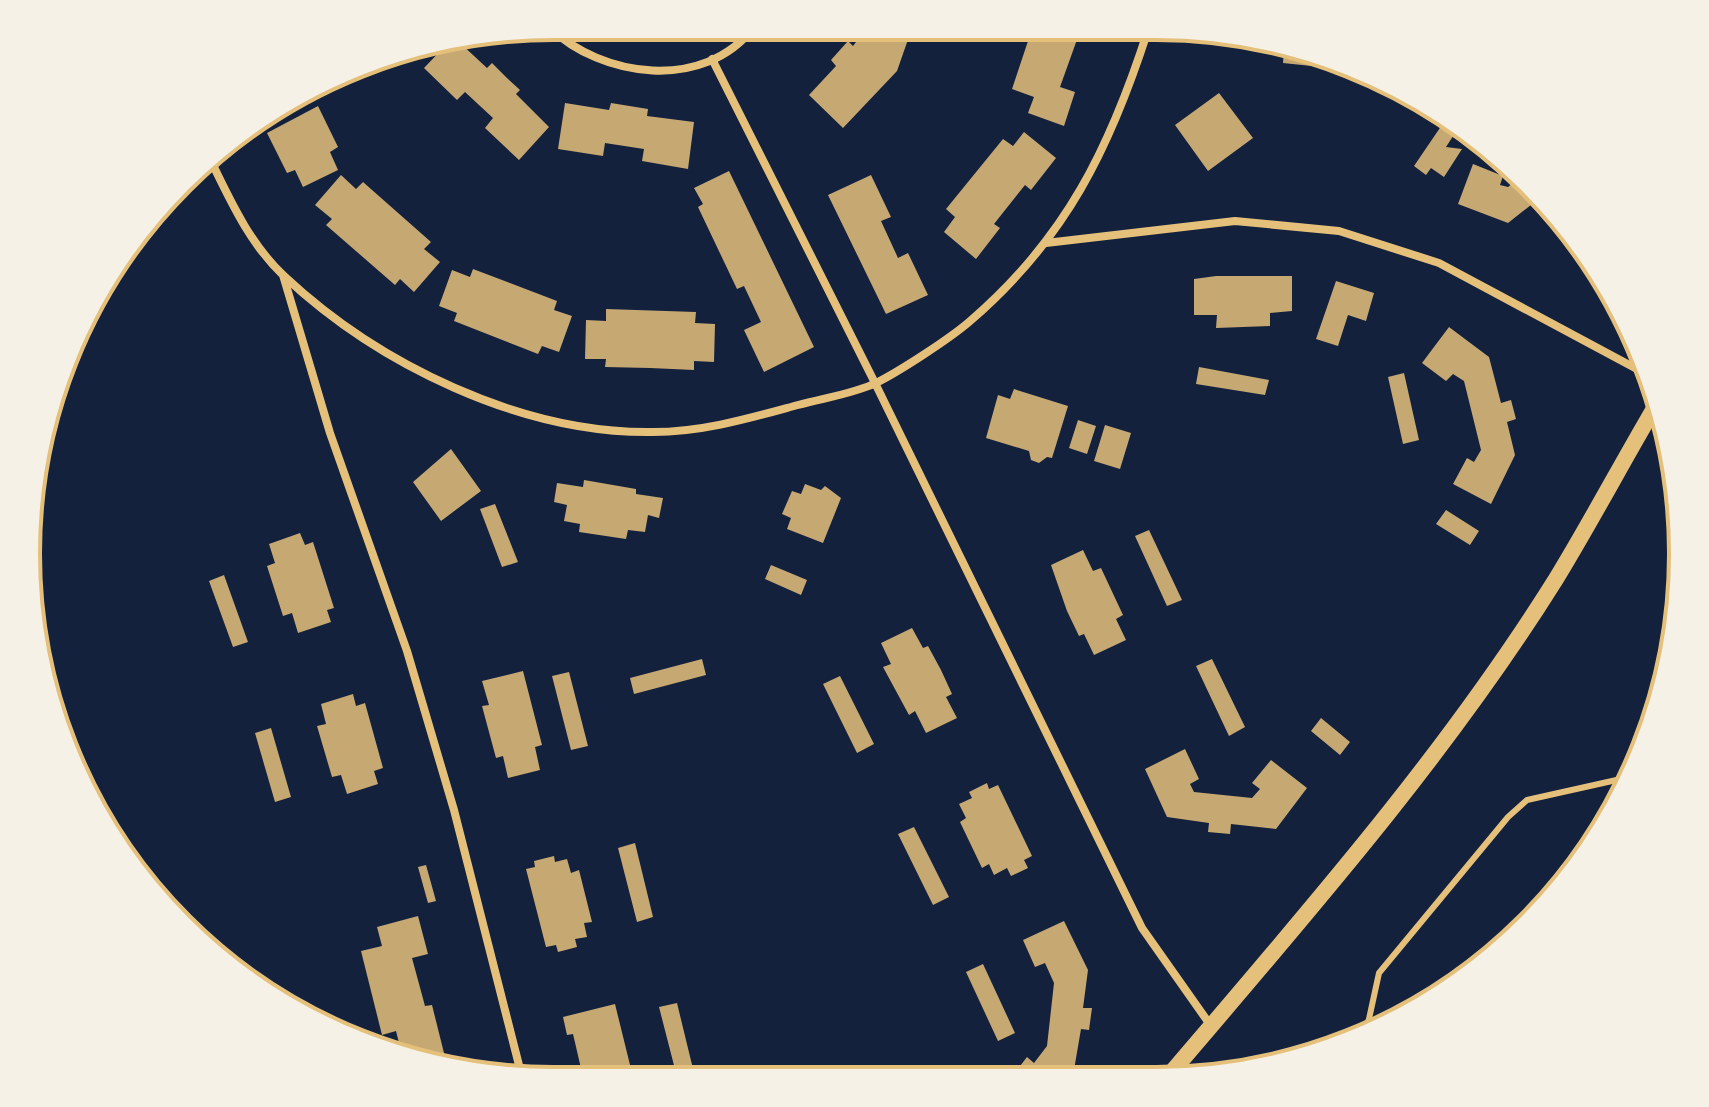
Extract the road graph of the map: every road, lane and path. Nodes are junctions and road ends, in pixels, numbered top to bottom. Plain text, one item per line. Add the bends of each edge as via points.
1 (566, 40) edge
2 (737, 40) edge
3 (1145, 40) edge
4 (712, 59) junction
5 (214, 168) edge
6 (1046, 243) junction
7 (282, 274) junction
8 (1634, 367) edge
9 (875, 383) junction
10 (1650, 415) edge
11 (1616, 780) edge
12 (1369, 1019) edge
13 (1211, 1026) junction
14 (519, 1066) edge
15 (1177, 1066) edge

1 - 4 street via 586,55 627,70 670,71
2 - 4 street
3 - 6 street via 1091,176
4 - 9 street
5 - 7 street via 241,222
6 - 8 street via 1235,221 1339,231 1439,263
6 - 9 street via 969,323
7 - 9 street via 354,333 421,372 497,405 565,423 652,432 725,425
7 - 14 street via 330,433 411,666
9 - 13 street via 1142,928
10 - 13 main road via 1511,646 1395,803
11 - 12 lane via 1527,800 1508,817 1379,973
13 - 15 main road

